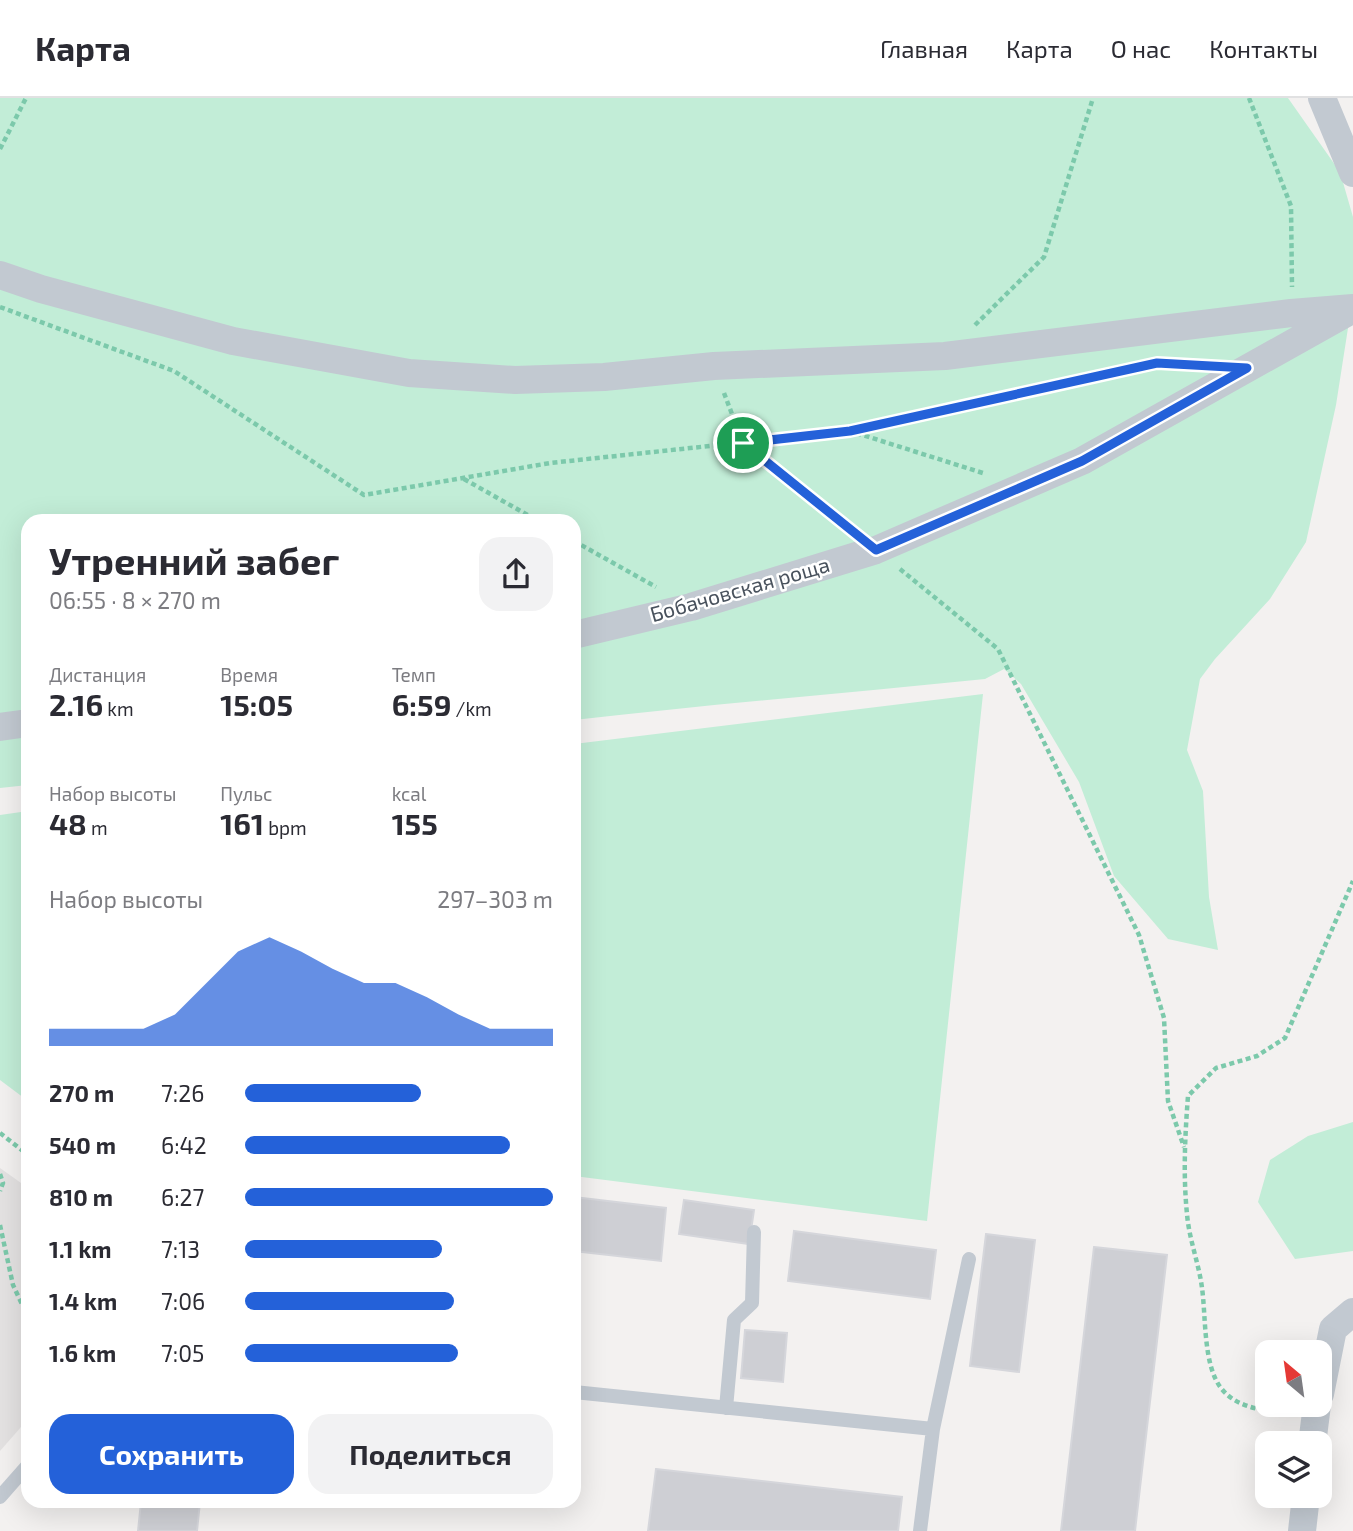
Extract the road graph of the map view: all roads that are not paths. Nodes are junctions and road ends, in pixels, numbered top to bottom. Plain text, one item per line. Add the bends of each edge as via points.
1 (1322, 98) edge
2 (1353, 173) edge
3 (0, 275) edge
4 (1353, 308) edge
5 (581, 633) edge
6 (21, 724) edge
7 (0, 727) edge
8 (754, 1232) dead end
9 (968, 1259) dead end
10 (1353, 1312) edge
11 (1331, 1340) edge
12 (581, 1393) edge
13 (726, 1408) junction
14 (933, 1429) junction
15 (21, 1473) edge
16 (0, 1497) edge
17 (1305, 1508) edge
18 (920, 1531) edge
19 (1302, 1531) edge

1 - 2 street
3 - 4 street via 233,341 409,373 515,380 945,356
4 - 5 street, Бобачовская роща via 1082,461 876,550 691,607
6 - 7 street
8 - 13 lane via 752,1303 734,1320
9 - 14 lane
10 - 11 street via 1333,1329
12 - 13 lane
13 - 14 lane
14 - 18 lane
15 - 16 lane
17 - 19 street

